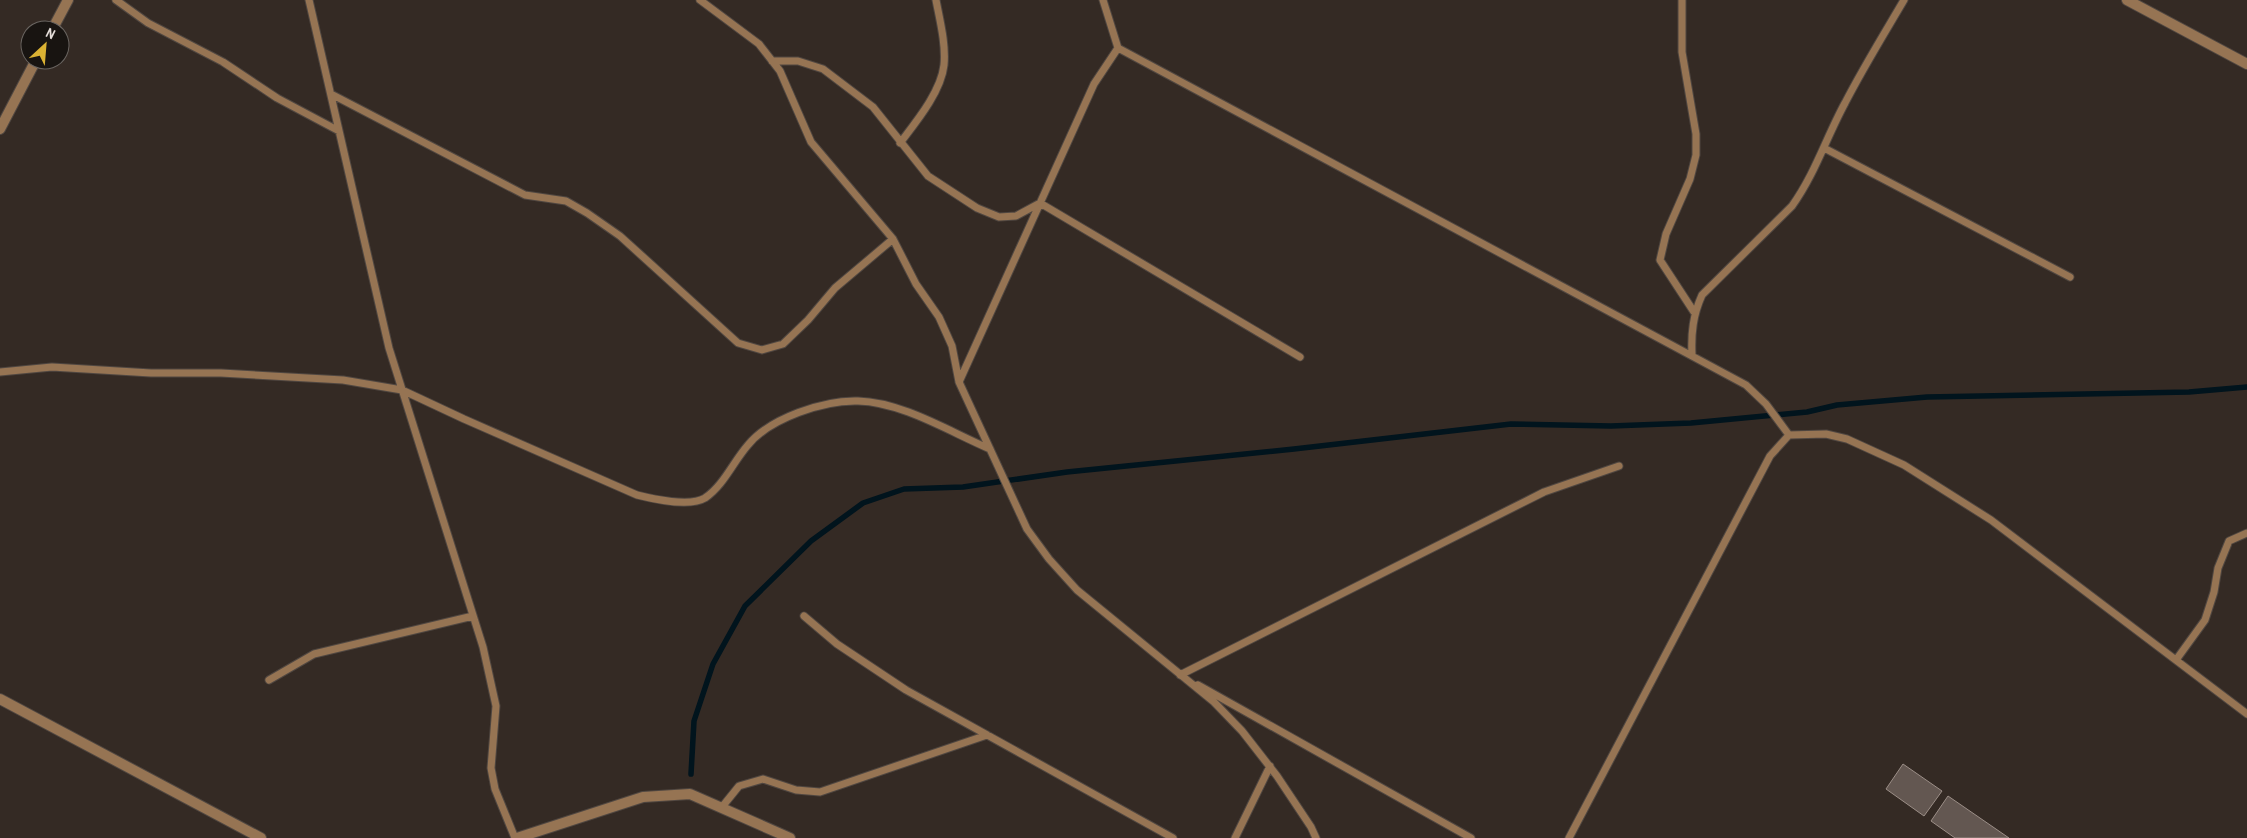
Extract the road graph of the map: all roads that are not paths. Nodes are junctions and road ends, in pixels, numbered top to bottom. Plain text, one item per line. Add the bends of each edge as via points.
1 (116, 0) edge
2 (309, 0) edge
3 (700, 0) edge
4 (936, 0) edge
5 (1103, 0) edge
6 (1682, 0) edge
7 (1904, 0) edge
8 (2127, 0) edge
9 (65, 1) edge
10 (56, 20) edge
11 (1118, 48) junction
12 (772, 61) junction
13 (2247, 64) edge
14 (31, 70) edge
15 (331, 94) junction
16 (0, 129) edge
17 (339, 131) junction
18 (900, 143) junction
19 (1824, 148) junction
20 (1040, 203) junction
21 (893, 239) junction
22 (2070, 276) dead end
23 (1694, 312) junction
24 (1692, 356) junction
25 (1300, 357) dead end
26 (0, 372) edge
27 (959, 382) junction
28 (402, 390) junction
29 (1789, 434) junction
30 (990, 449) junction
31 (1620, 466) dead end
32 (2247, 533) edge
33 (473, 616) junction
34 (804, 616) dead end
35 (2176, 660) junction
36 (1180, 675) junction
37 (268, 680) dead end
38 (0, 699) edge
39 (2247, 714) edge
40 (987, 735) junction
41 (1270, 766) junction
42 (722, 807) junction
43 (261, 838) edge
44 (516, 838) edge
45 (790, 838) edge
46 (1173, 838) edge
47 (1235, 838) edge
48 (1316, 838) edge
49 (1470, 838) edge
50 (1568, 838) edge

1 - 17 lane via 148,23 223,62 277,98
2 - 15 lane
3 - 12 lane via 759,44
4 - 18 lane via 944,67 922,114
5 - 11 lane
6 - 23 lane via 1682,52 1696,134 1696,155 1690,179 1666,234 1660,260
7 - 19 lane via 1845,103
8 - 13 street
9 - 10 street
11 - 20 lane via 1094,84
11 - 24 lane
12 - 18 lane via 798,61 823,69 873,107
12 - 21 lane via 780,71 811,142
14 - 16 street
15 - 17 lane
15 - 21 lane via 525,195 566,201 588,213 620,236 738,343 762,350 783,344 835,288
17 - 28 lane via 389,348
18 - 20 lane via 928,176 977,208 999,217 1016,216
19 - 22 lane
19 - 23 lane via 1792,206 1702,295
20 - 25 lane
20 - 27 lane
21 - 27 lane via 916,284 939,316 952,346
23 - 24 lane
24 - 29 lane via 1746,385 1766,404
26 - 28 lane via 52,367 221,373 343,380
27 - 30 lane
28 - 30 lane via 637,495 668,502 704,499 749,444 780,420 824,404 859,401 901,409
28 - 33 lane
29 - 35 lane via 1826,434 1847,439 1904,464 1991,520
29 - 50 lane via 1770,456
30 - 36 lane via 1028,529 1049,559 1077,590
31 - 36 lane via 1544,492
32 - 35 lane via 2229,541 2218,568 2205,620
33 - 37 lane via 314,654
33 - 44 lane via 496,706 491,768 495,789
34 - 40 lane via 871,668
35 - 39 lane
36 - 41 lane via 1214,702
36 - 49 lane
38 - 43 street
40 - 42 lane via 820,792 796,790 763,780 739,786
40 - 46 lane
41 - 47 lane
41 - 48 lane
42 - 44 street via 690,794 643,797
42 - 45 street

